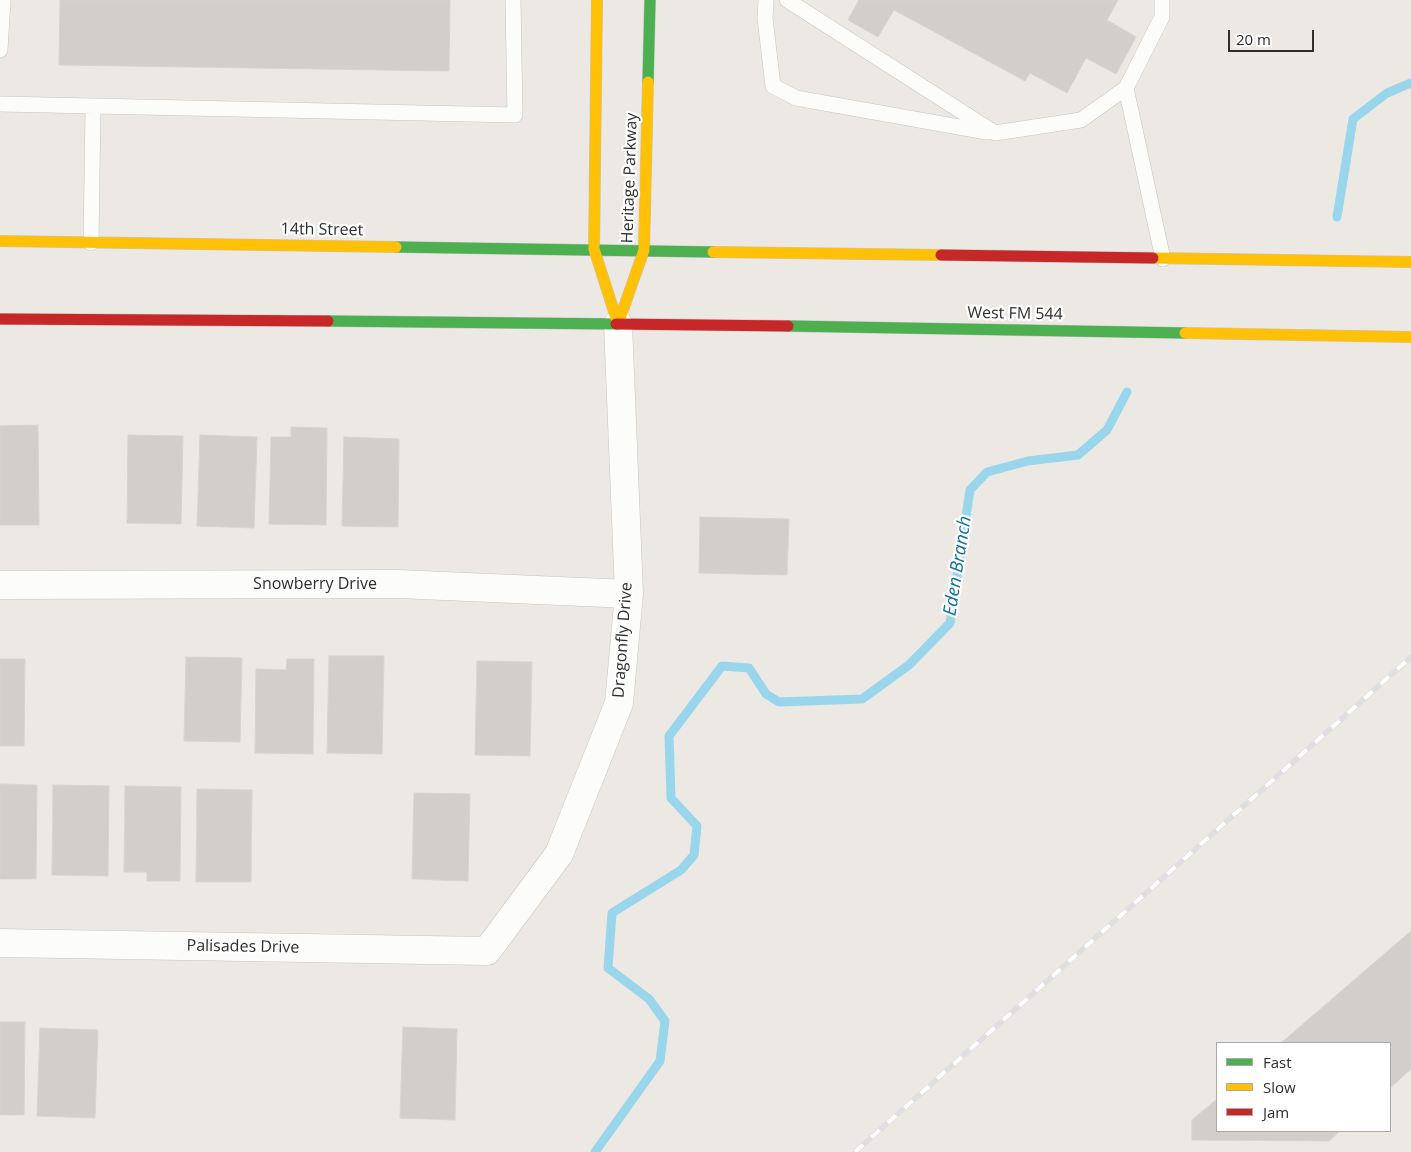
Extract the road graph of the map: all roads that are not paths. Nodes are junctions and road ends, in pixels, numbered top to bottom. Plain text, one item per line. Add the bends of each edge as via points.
1 (2, 0) edge
2 (513, 0) edge
3 (597, 0) edge
4 (650, 0) edge
5 (766, 0) edge
6 (787, 0) edge
7 (1162, 0) edge
8 (0, 50) edge
9 (1126, 88) junction
10 (0, 104) edge
11 (93, 108) junction
12 (995, 133) junction
13 (0, 241) edge
14 (91, 243) junction
15 (594, 249) junction
16 (644, 250) junction
17 (1163, 259) junction
18 (1411, 262) edge
19 (0, 319) edge
20 (618, 324) junction
21 (1411, 337) edge
22 (0, 585) edge
23 (629, 594) junction
24 (0, 943) edge
25 (487, 951) joint

1 - 8 lane
2 - 11 lane via 515,115
3 - 15 main road
4 - 16 main road, Heritage Parkway
5 - 12 lane via 773,86 796,98
6 - 12 lane
7 - 9 lane via 1162,17
9 - 12 lane via 1081,120
9 - 17 lane
10 - 11 lane
11 - 14 lane
13 - 14 main road, 14th Street
14 - 15 main road, 14th Street
15 - 16 main road, 14th Street
15 - 20 main road
16 - 17 main road
16 - 20 main road, Heritage Parkway
17 - 18 main road
19 - 20 main road
20 - 21 main road, West FM 544
20 - 23 street, Dragonfly Drive
22 - 23 street, Snowberry Drive via 398,584
23 - 25 street, Dragonfly Drive via 619,704 559,854
24 - 25 street, Palisades Drive

